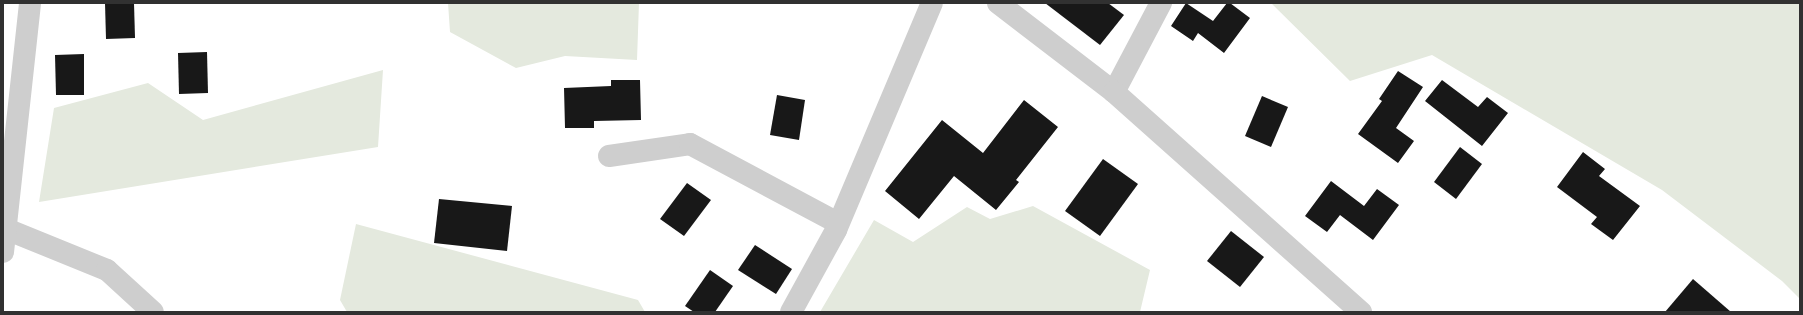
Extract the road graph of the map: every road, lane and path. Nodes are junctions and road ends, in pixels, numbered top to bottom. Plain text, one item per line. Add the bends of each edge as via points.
1 (30, 3) edge
2 (932, 3) edge
3 (998, 3) edge
4 (1161, 3) edge
5 (1114, 92) junction
6 (609, 156) dead end
7 (838, 223) junction
8 (6, 228) junction
9 (3, 252) edge
10 (153, 312) edge
11 (791, 312) edge
12 (1361, 312) edge

1 - 8 street
2 - 7 street
3 - 5 street
4 - 5 street
5 - 12 street
6 - 7 street via 690,144
7 - 11 street
8 - 9 street
8 - 10 street via 107,270

